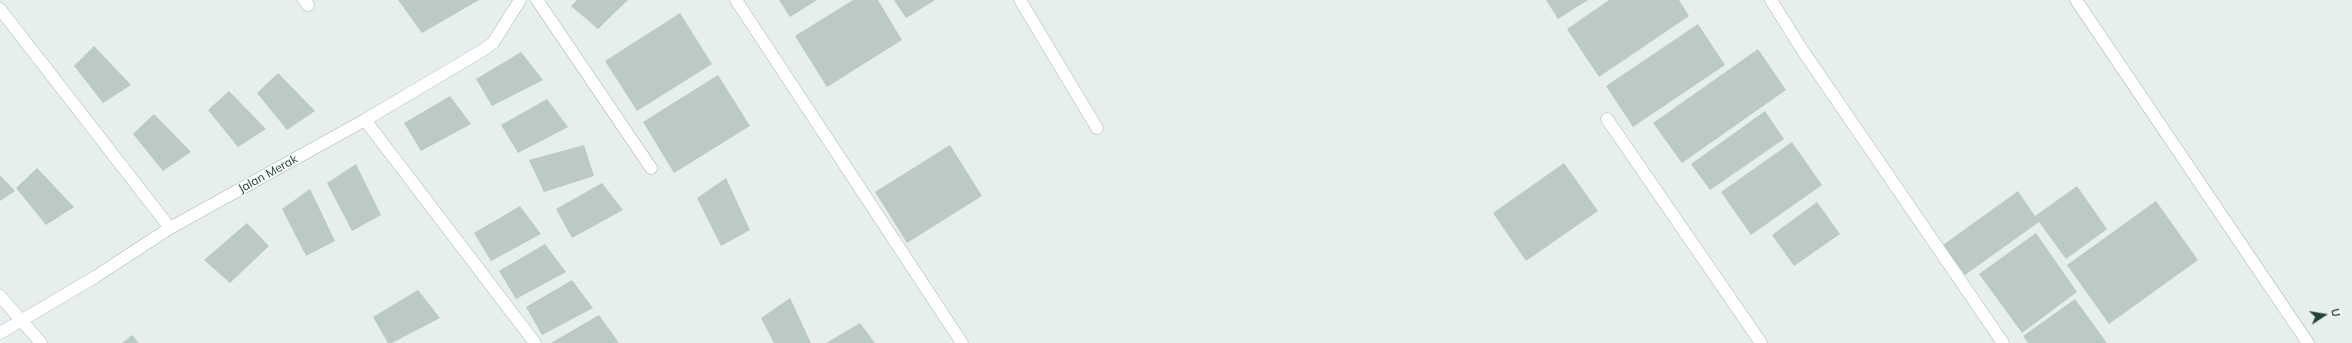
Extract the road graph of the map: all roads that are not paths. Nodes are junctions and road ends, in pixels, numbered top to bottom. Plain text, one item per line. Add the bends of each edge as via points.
1 (520, 0) edge
2 (537, 0) edge
3 (736, 0) edge
4 (1020, 0) edge
5 (1771, 0) edge
6 (2076, 0) edge
7 (0, 10) edge
8 (1607, 119) dead end
9 (365, 120) junction
10 (1097, 128) dead end
11 (651, 168) dead end
12 (170, 228) junction
13 (0, 296) edge
14 (22, 321) junction
15 (0, 333) edge
16 (41, 343) edge
17 (534, 343) edge
18 (962, 343) edge
19 (1761, 343) edge
20 (2003, 343) edge
21 (2308, 343) edge

1 - 9 street, Jalan Merak via 494,43
2 - 11 street
3 - 18 street
4 - 10 street
5 - 20 street via 1801,48
6 - 21 street
7 - 12 street
8 - 19 street
9 - 12 street, Jalan Merak
9 - 17 street
12 - 14 street, Jalan Merak
13 - 14 street
14 - 15 street, Jalan Merak
14 - 16 street

